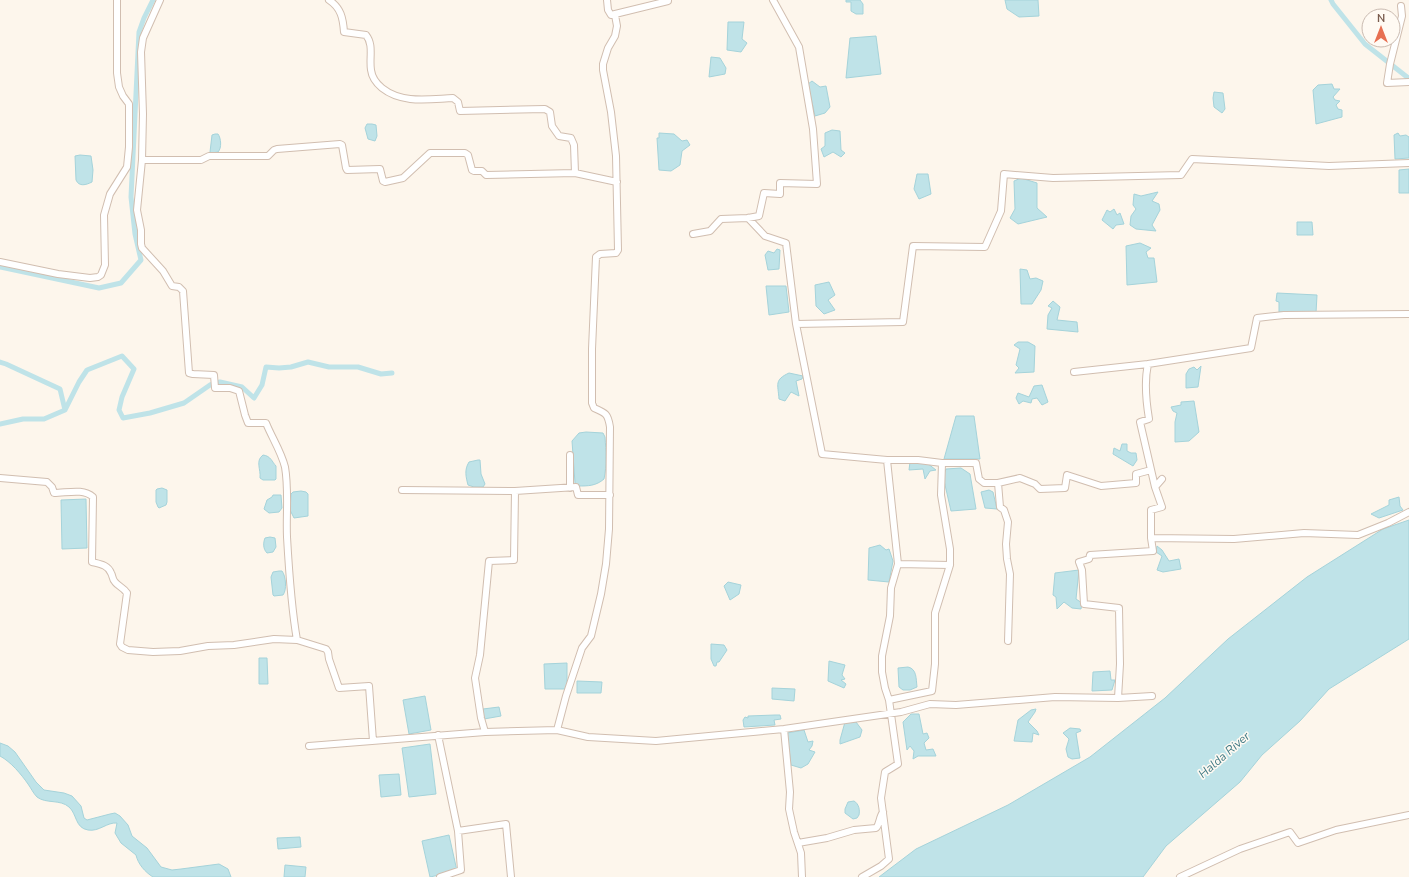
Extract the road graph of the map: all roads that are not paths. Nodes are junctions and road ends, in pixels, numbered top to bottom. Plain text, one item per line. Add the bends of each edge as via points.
1 (117, 0) edge
2 (160, 0) edge
3 (329, 0) edge
4 (607, 0) edge
5 (668, 0) edge
6 (773, 0) edge
7 (1401, 6) dead end
8 (615, 15) junction
9 (1409, 82) edge
10 (142, 160) junction
11 (1409, 163) edge
12 (575, 173) junction
13 (617, 182) junction
14 (748, 218) junction
15 (693, 234) dead end
16 (0, 262) edge
17 (1409, 314) edge
18 (796, 324) junction
19 (1148, 364) junction
20 (1074, 372) dead end
21 (570, 455) dead end
22 (887, 460) junction
23 (942, 463) junction
24 (1151, 470) junction
25 (0, 478) edge
26 (1162, 479) dead end
27 (998, 483) junction
28 (1155, 487) junction
29 (570, 488) junction
30 (402, 490) dead end
31 (515, 491) junction
32 (610, 495) junction
33 (1409, 512) edge
34 (1152, 538) junction
35 (898, 564) junction
36 (950, 565) junction
37 (297, 640) junction
38 (1008, 641) dead end
39 (1152, 696) dead end
40 (1118, 698) junction
41 (889, 700) junction
42 (891, 713) junction
43 (784, 729) junction
44 (557, 730) junction
45 (485, 732) junction
46 (438, 735) junction
47 (373, 741) junction
48 (308, 746) dead end
49 (884, 812) junction
50 (1409, 815) edge
51 (458, 831) junction
52 (798, 843) junction
53 (440, 877) edge
54 (511, 877) edge
55 (802, 877) edge
56 (862, 877) edge
57 (1180, 877) edge

1 - 16 street via 117,72 119,86 129,104 129,148 127,167 110,194 104,216 105,265 101,274 90,278
2 - 10 street via 143,38 141,52
3 - 12 street via 341,13 344,32 366,35 370,40 371,71 375,82 386,91 410,99 453,98 458,102 460,111 545,109 550,112 552,126 560,136 571,138 574,145
4 - 8 street via 609,14
5 - 8 street
6 - 14 street via 799,47 813,129 817,184 780,184 780,194 764,193 760,216
7 - 9 street via 1402,16 1387,83
8 - 13 street via 615,36 608,48 603,70 613,126
10 - 12 street via 268,156 277,149 342,144 347,170 380,169 384,182 403,178 430,153 467,153 472,170 482,171 486,175
10 - 37 street via 137,210 141,244 172,286 183,291 189,373 214,375 216,388 240,391 248,423 266,423 285,468 290,590
11 - 18 street via 1329,166 1192,159 1181,175 1053,178 1004,174 1001,211 985,247 913,246 903,322
12 - 13 street
13 - 32 street via 618,250 615,254 598,254 595,260 592,349 592,403 594,408 606,413 609,418
14 - 15 street via 721,219 710,231
14 - 18 street via 765,236 786,243
17 - 19 street via 1284,315 1257,318 1251,348
18 - 22 street via 822,454
19 - 20 street
19 - 24 street via 1146,404 1149,419 1140,422
21 - 29 street
22 - 23 street
22 - 35 street
23 - 27 street via 976,463 979,479 984,483
23 - 36 street via 941,495 950,548
24 - 27 street via 1136,474 1136,482 1100,486 1068,475 1064,488 1040,489 1020,478
24 - 28 street
25 - 37 street via 47,482 54,494 81,492 93,497 92,562 105,565 111,572 113,581 127,593 120,644 122,647 128,650 173,652 274,639
26 - 28 street
27 - 38 street via 1000,507 1004,510 1008,522
28 - 34 street via 1162,507 1151,510
29 - 31 street
29 - 32 street via 576,487 578,495
30 - 31 street
31 - 45 street via 514,560 489,561 480,655 475,678
32 - 44 street via 606,564 601,594 590,636 582,648
33 - 34 street via 1358,535 1304,533 1234,539
34 - 40 street via 1153,551 1090,555 1089,559 1079,562 1082,570 1084,604 1119,608
35 - 36 street
35 - 41 street via 891,588 890,616 882,656 884,683
36 - 41 street via 935,613 932,691
37 - 47 street via 326,649 339,688 369,686
39 - 40 street
40 - 42 street via 1055,697 930,704
41 - 42 street
42 - 43 street
42 - 49 street via 898,764 886,772 881,798
43 - 44 street via 656,741 588,737
43 - 52 street via 790,792 789,809
44 - 45 street
45 - 46 street
46 - 47 street
46 - 51 street
47 - 48 street
49 - 52 street via 876,828 854,830
49 - 56 street via 889,859
50 - 57 street via 1336,830 1298,843 1290,832 1240,848
51 - 53 street via 462,870
51 - 54 street via 506,824
52 - 55 street

